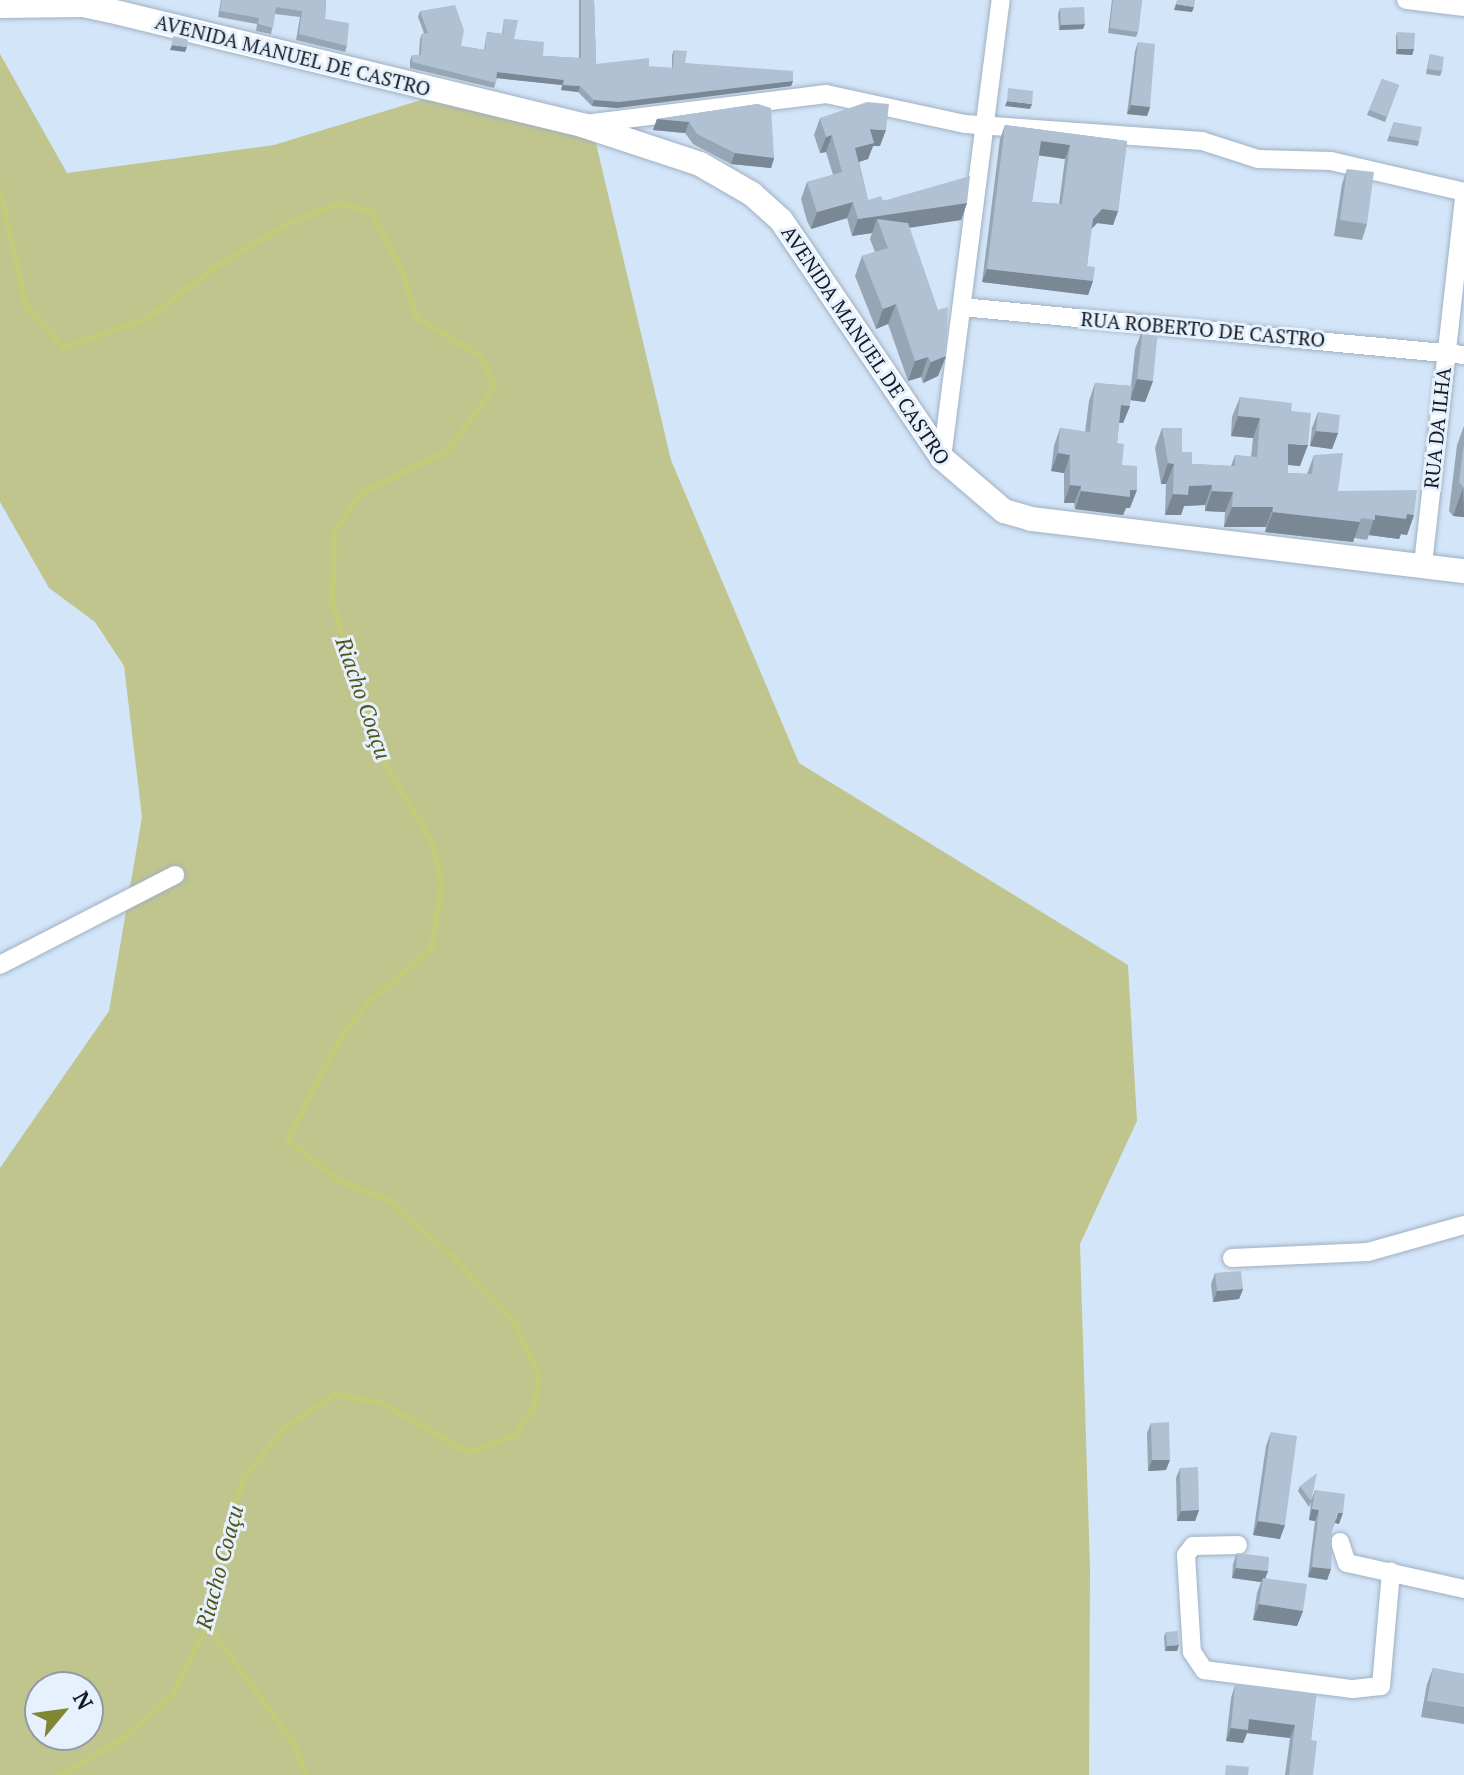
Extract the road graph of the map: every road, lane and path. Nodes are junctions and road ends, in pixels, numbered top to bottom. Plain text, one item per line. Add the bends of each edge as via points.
1 (1001, 0) edge
2 (1406, 0) edge
3 (0, 6) edge
4 (1464, 7) edge
5 (582, 125) junction
6 (983, 126) junction
7 (1464, 194) edge
8 (962, 307) junction
9 (1445, 352) junction
10 (1464, 355) edge
11 (942, 458) junction
12 (1423, 564) junction
13 (1464, 571) edge
14 (175, 875) dead end
15 (0, 965) edge
16 (1464, 1225) edge
17 (1232, 1258) dead end
18 (1340, 1542) dead end
19 (1238, 1545) dead end
20 (1391, 1571) junction
21 (1464, 1589) edge

1 - 6 street
2 - 4 street
3 - 5 street, AVENIDA MANUEL DE CASTRO via 83,5
5 - 6 street via 826,94
5 - 11 street, AVENIDA MANUEL DE CASTRO via 700,164 769,208 805,251
6 - 7 street via 1202,141 1258,159 1331,161
6 - 8 street
7 - 9 street, RUA DA ILHA
8 - 9 street, RUA ROBERTO DE CASTRO
8 - 11 street
9 - 10 street, RUA ROBERTO DE CASTRO
9 - 12 street, RUA DA ILHA
11 - 12 street, AVENIDA MANUEL DE CASTRO via 995,506 1032,519
12 - 13 street, AVENIDA MANUEL DE CASTRO
14 - 15 street
16 - 17 street via 1368,1252
18 - 20 street via 1347,1563
19 - 20 street via 1193,1546 1186,1555 1192,1652 1204,1670 1353,1689 1381,1686
20 - 21 street

